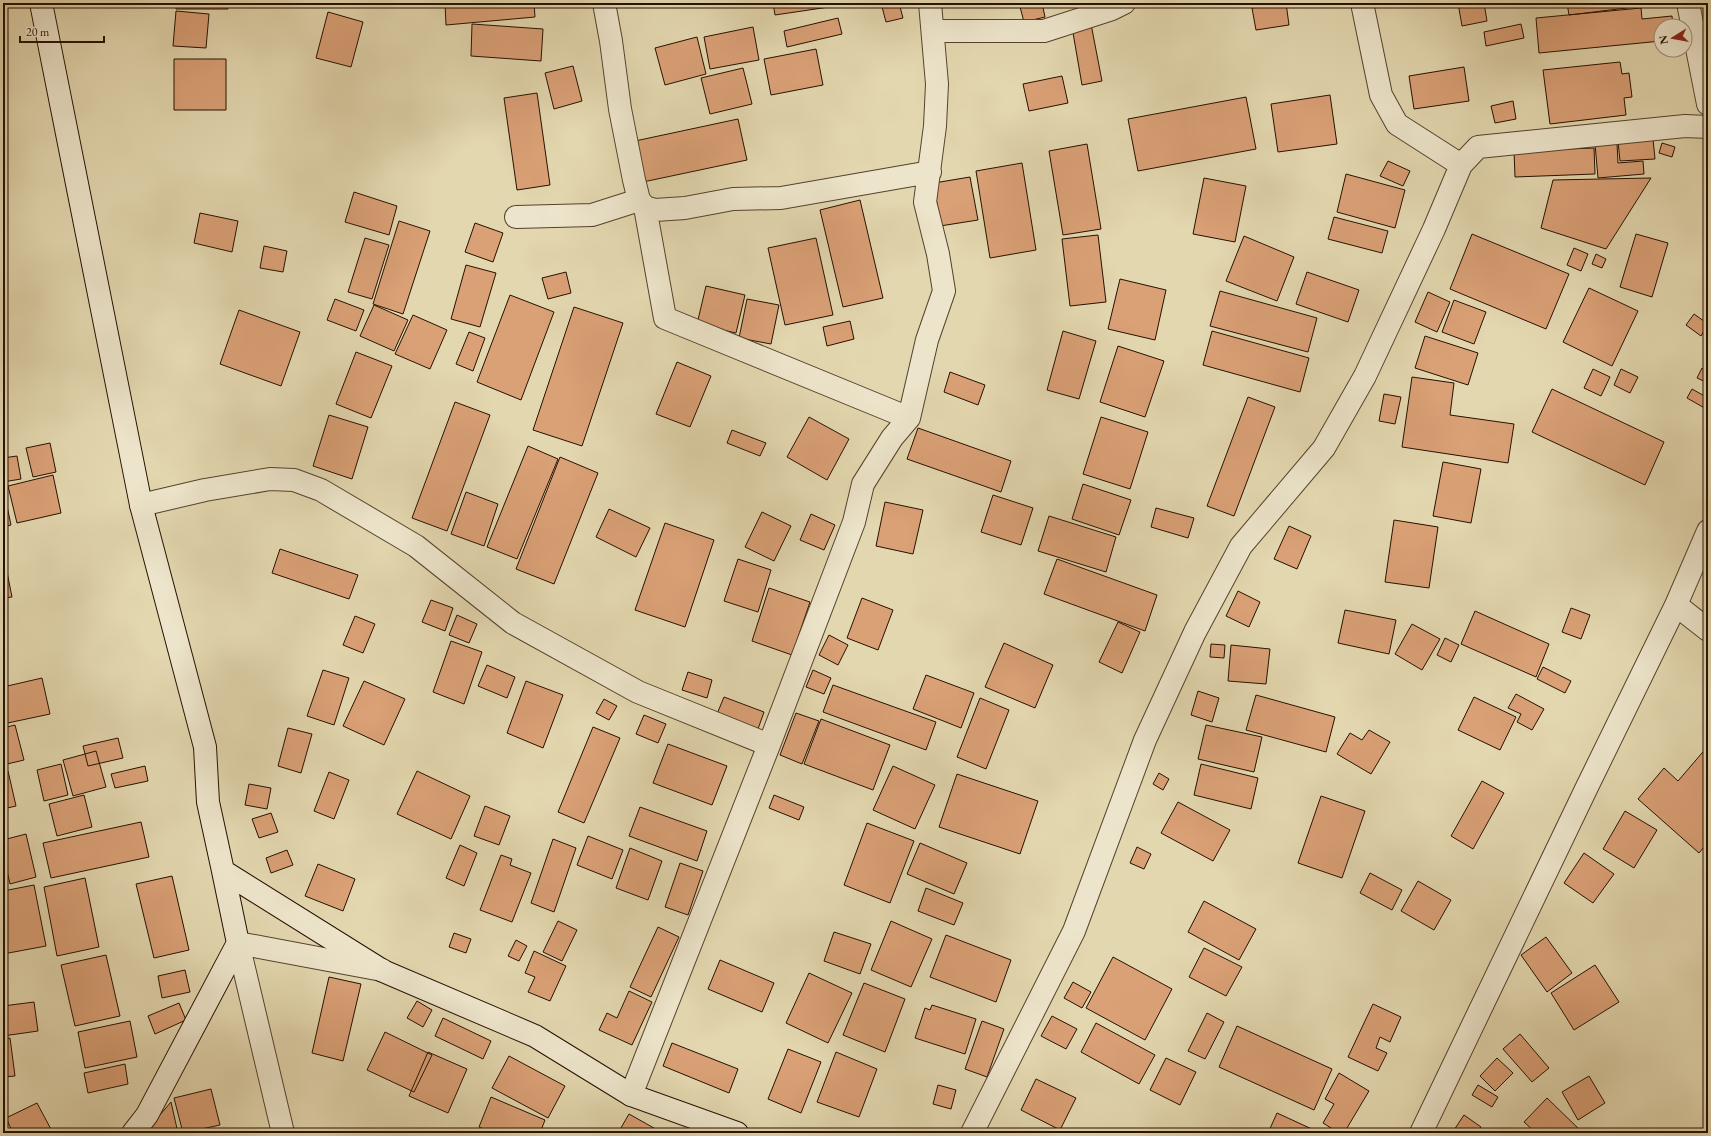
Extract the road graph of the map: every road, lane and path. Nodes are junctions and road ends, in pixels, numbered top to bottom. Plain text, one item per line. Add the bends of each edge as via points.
1 (41, 3) edge
2 (604, 3) edge
3 (930, 3) edge
4 (1124, 3) edge
5 (1362, 3) edge
6 (1688, 3) edge
7 (934, 31) junction
8 (1708, 104) edge
9 (1708, 127) edge
10 (1461, 165) junction
11 (930, 172) junction
12 (642, 203) junction
13 (516, 217) dead end
14 (909, 418) junction
15 (141, 504) junction
16 (1708, 531) edge
17 (1676, 605) junction
18 (1708, 630) edge
19 (769, 745) junction
20 (223, 871) junction
21 (238, 943) junction
22 (383, 971) junction
23 (631, 1095) junction
24 (133, 1133) edge
25 (283, 1133) edge
26 (737, 1133) edge
27 (972, 1133) edge
28 (1421, 1133) edge

1 - 15 street
2 - 12 street via 620,109
3 - 7 street
4 - 7 street via 1044,31
5 - 10 street via 1381,95 1397,124
6 - 8 street
7 - 11 street via 937,84
9 - 10 street via 1685,126 1478,147
10 - 27 street via 1365,376 1324,448 1241,546 1195,632 1145,740 1074,931
11 - 12 street via 781,198 733,199 685,208 656,210
11 - 14 street via 925,202 944,290 927,340
12 - 13 street via 592,215
12 - 14 street via 665,318
14 - 19 street via 892,438 863,484 854,522
15 - 19 street via 270,479 294,480 321,490 416,546 513,623 638,692
15 - 20 street via 205,747 208,802
16 - 17 street
17 - 18 street
17 - 28 street
19 - 23 street
20 - 21 street
20 - 22 street
21 - 22 street
21 - 24 street via 147,1114
21 - 25 street
22 - 23 street via 535,1036
23 - 26 street

